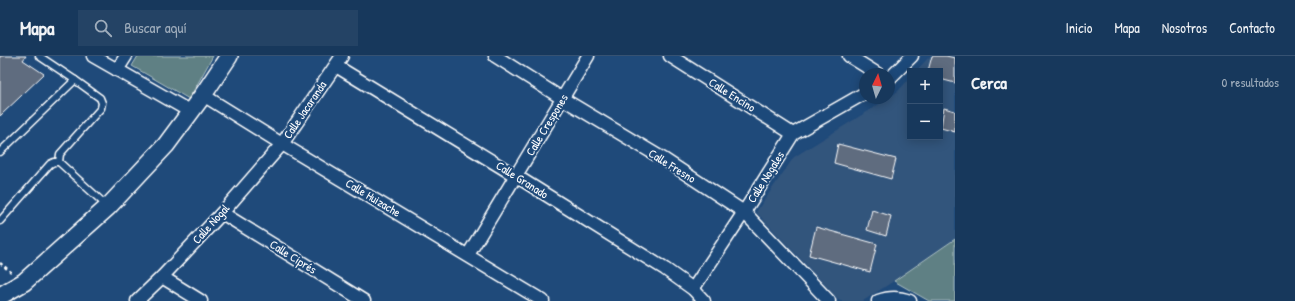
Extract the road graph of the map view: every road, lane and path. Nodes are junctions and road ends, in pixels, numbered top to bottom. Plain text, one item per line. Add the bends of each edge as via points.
1 (39, 56) edge
2 (93, 56) edge
3 (126, 56) edge
4 (229, 56) edge
5 (495, 56) edge
6 (588, 56) edge
7 (670, 56) edge
8 (849, 56) edge
9 (912, 56) edge
10 (339, 61) edge
11 (868, 68) edge
12 (117, 70) junction
13 (895, 73) edge
14 (75, 80) junction
15 (203, 95) junction
16 (859, 96) edge
17 (563, 99) junction
18 (191, 112) junction
19 (793, 134) junction
20 (282, 144) junction
21 (0, 152) edge
22 (59, 162) junction
23 (516, 176) junction
24 (108, 207) junction
25 (222, 212) junction
26 (744, 212) junction
27 (0, 220) edge
28 (468, 255) junction
29 (162, 277) junction
30 (693, 289) junction
31 (0, 296) edge
32 (137, 301) edge
33 (200, 301) edge
34 (364, 301) edge
35 (543, 301) edge
36 (704, 301) edge
37 (829, 301) edge
38 (878, 301) edge
39 (910, 301) edge

1 - 14 lane
2 - 12 street
3 - 12 street
4 - 15 street
5 - 17 street, Calle Fresno
6 - 17 street, Calle Crespones
7 - 19 street, Calle Encino
8 - 11 street
9 - 13 street
10 - 20 street, Calle Jacaranda
10 - 23 street, Calle Granado
12 - 18 street
14 - 21 lane
14 - 22 lane via 100,98 102,105 60,154
15 - 18 street
15 - 20 street, Calle Huizache
16 - 19 street, Calle Nogales
17 - 23 street, Calle Crespones
17 - 26 street, Calle Fresno via 665,160
18 - 24 street via 166,144
19 - 26 street, Calle Nogales
20 - 25 street, Calle Nogal
20 - 28 street, Calle Huizache
22 - 24 lane
22 - 27 lane via 50,164
23 - 28 street, Calle Crespones
23 - 30 street, Calle Granado
24 - 31 street via 24,282
25 - 29 street, Calle Nogal
25 - 34 street, Calle Ciprés
26 - 30 street, Calle Nogales
26 - 37 street, Calle Fresno
28 - 35 street, Calle Huizache
29 - 32 street, Calle Nogal
29 - 33 street
30 - 36 street, Calle Granado
38 - 39 street via 900,298

